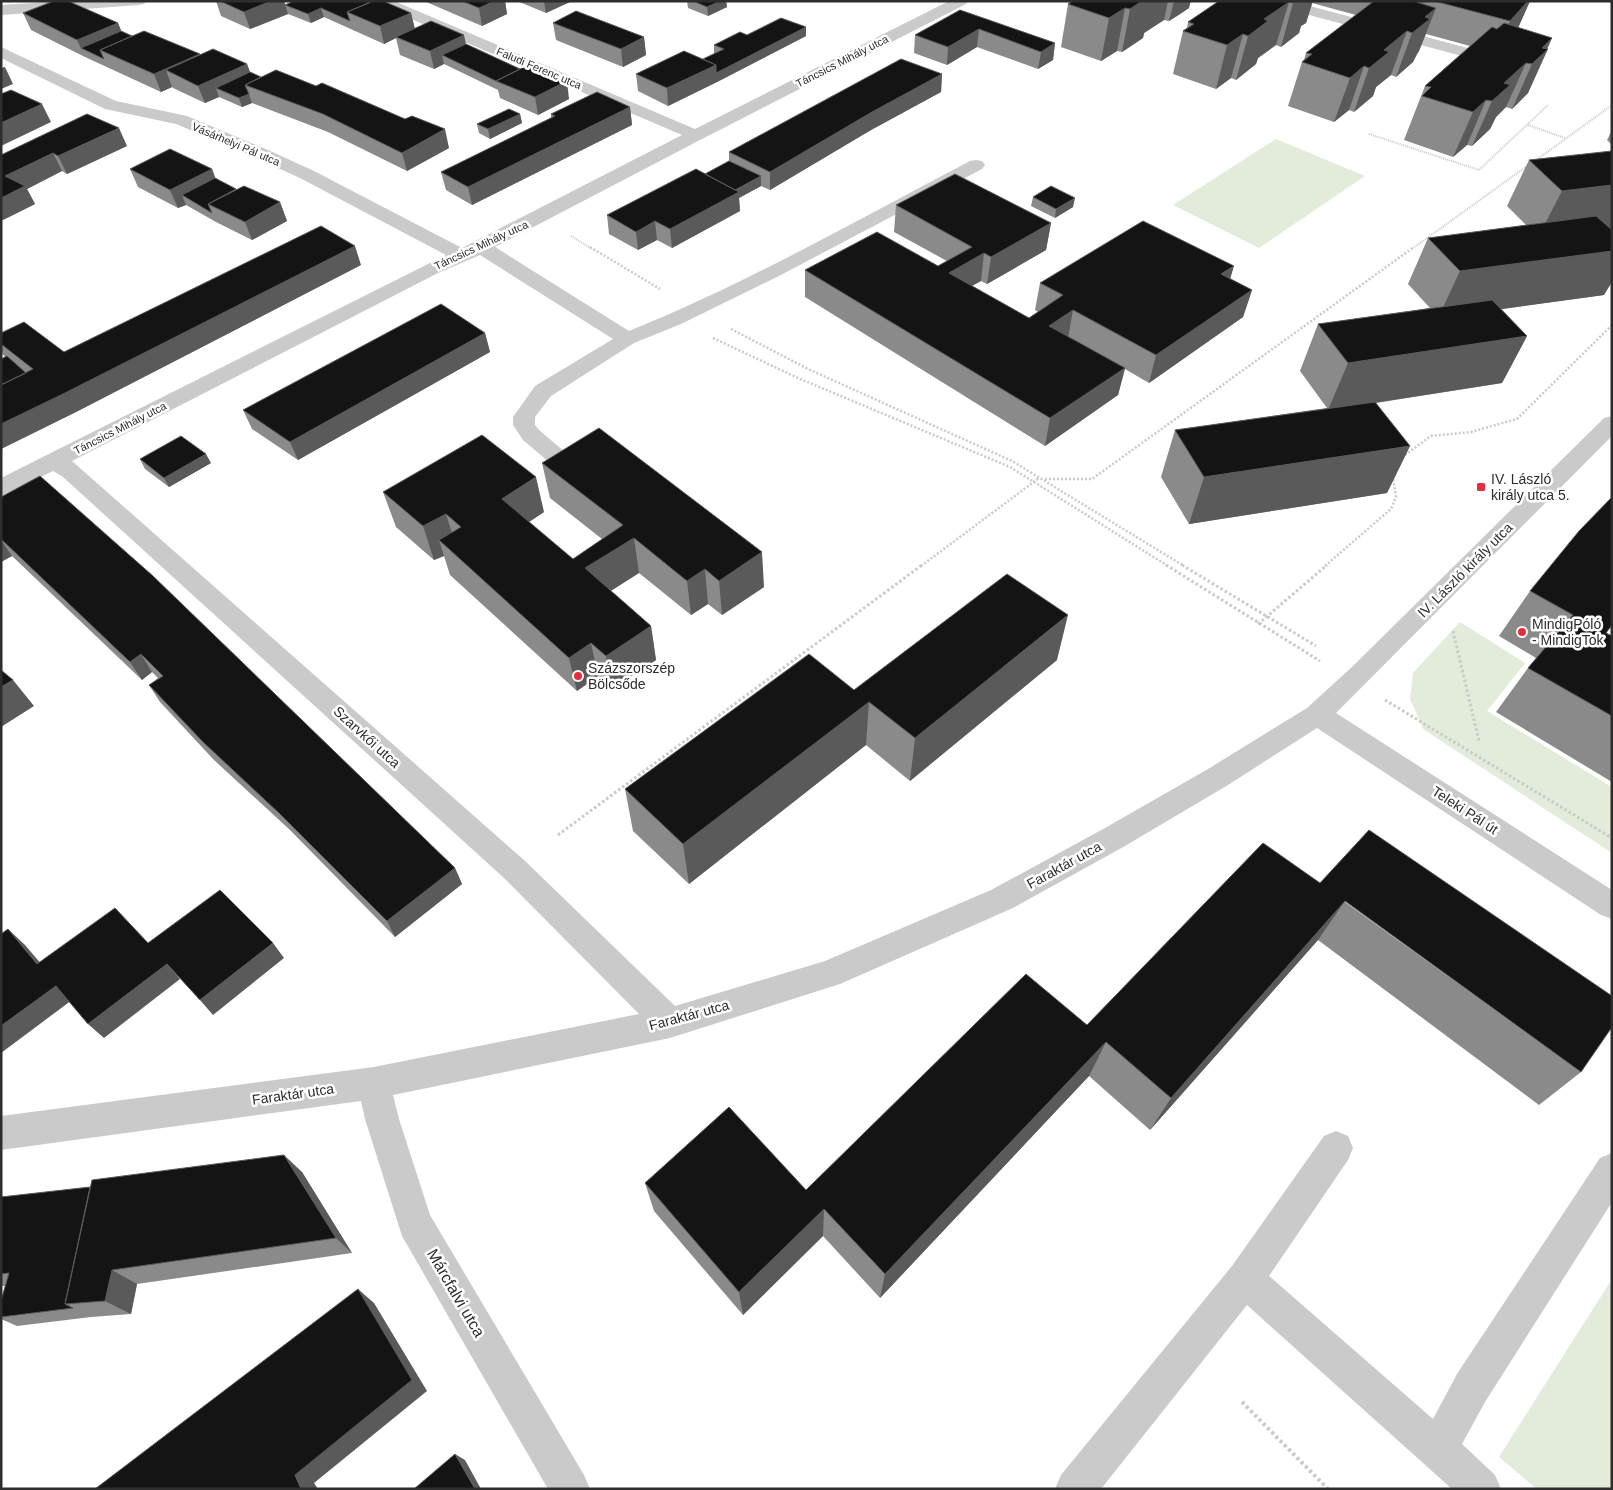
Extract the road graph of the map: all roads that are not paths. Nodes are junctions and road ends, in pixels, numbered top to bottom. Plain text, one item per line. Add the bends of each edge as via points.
1 (139, 1) edge
2 (381, 1) edge
3 (961, 1) edge
4 (1273, 1) edge
5 (1, 10) edge
6 (1, 52) edge
7 (1502, 62) edge
8 (111, 105) junction
9 (94, 113) dead end
10 (696, 135) junction
11 (976, 165) dead end
12 (481, 247) junction
13 (462, 256) junction
14 (627, 339) junction
15 (1612, 424) edge
16 (55, 461) junction
17 (577, 474) edge
18 (1, 488) edge
19 (1317, 715) junction
20 (1612, 906) edge
21 (670, 1022) junction
22 (374, 1083) junction
23 (1, 1133) edge
24 (1336, 1148) dead end
25 (1612, 1170) edge
26 (1245, 1279) junction
27 (1438, 1449) junction
28 (570, 1489) edge
29 (1075, 1489) edge
30 (1481, 1489) edge

1 - 5 street
2 - 10 street, Faludi Ferenc utca
3 - 10 street, Táncsics Mihály utca
4 - 7 street
6 - 8 street, Vásárhelyi Pál utca
8 - 9 street
8 - 13 street, Vásárhelyi Pál utca via 181,120 262,154
10 - 12 street, Táncsics Mihály utca
11 - 14 street via 770,273
12 - 13 street, Táncsics Mihály utca
12 - 14 street
13 - 16 street, Táncsics Mihály utca
14 - 17 street via 543,391 524,417 524,425 531,435
15 - 19 street, IV. László király utca
16 - 18 street, Táncsics Mihály utca
16 - 21 street, Szarvkői utca via 514,869
19 - 20 street, Teleki Pál út
19 - 21 street, Faraktár utca via 1209,782 1002,898 830,974
21 - 22 street, Faraktár utca
22 - 23 street, Faraktár utca
22 - 28 street, Márcfalvi utca via 382,1119 416,1223
24 - 26 street
25 - 27 street via 1470,1388
26 - 27 street
26 - 29 street
27 - 30 street

